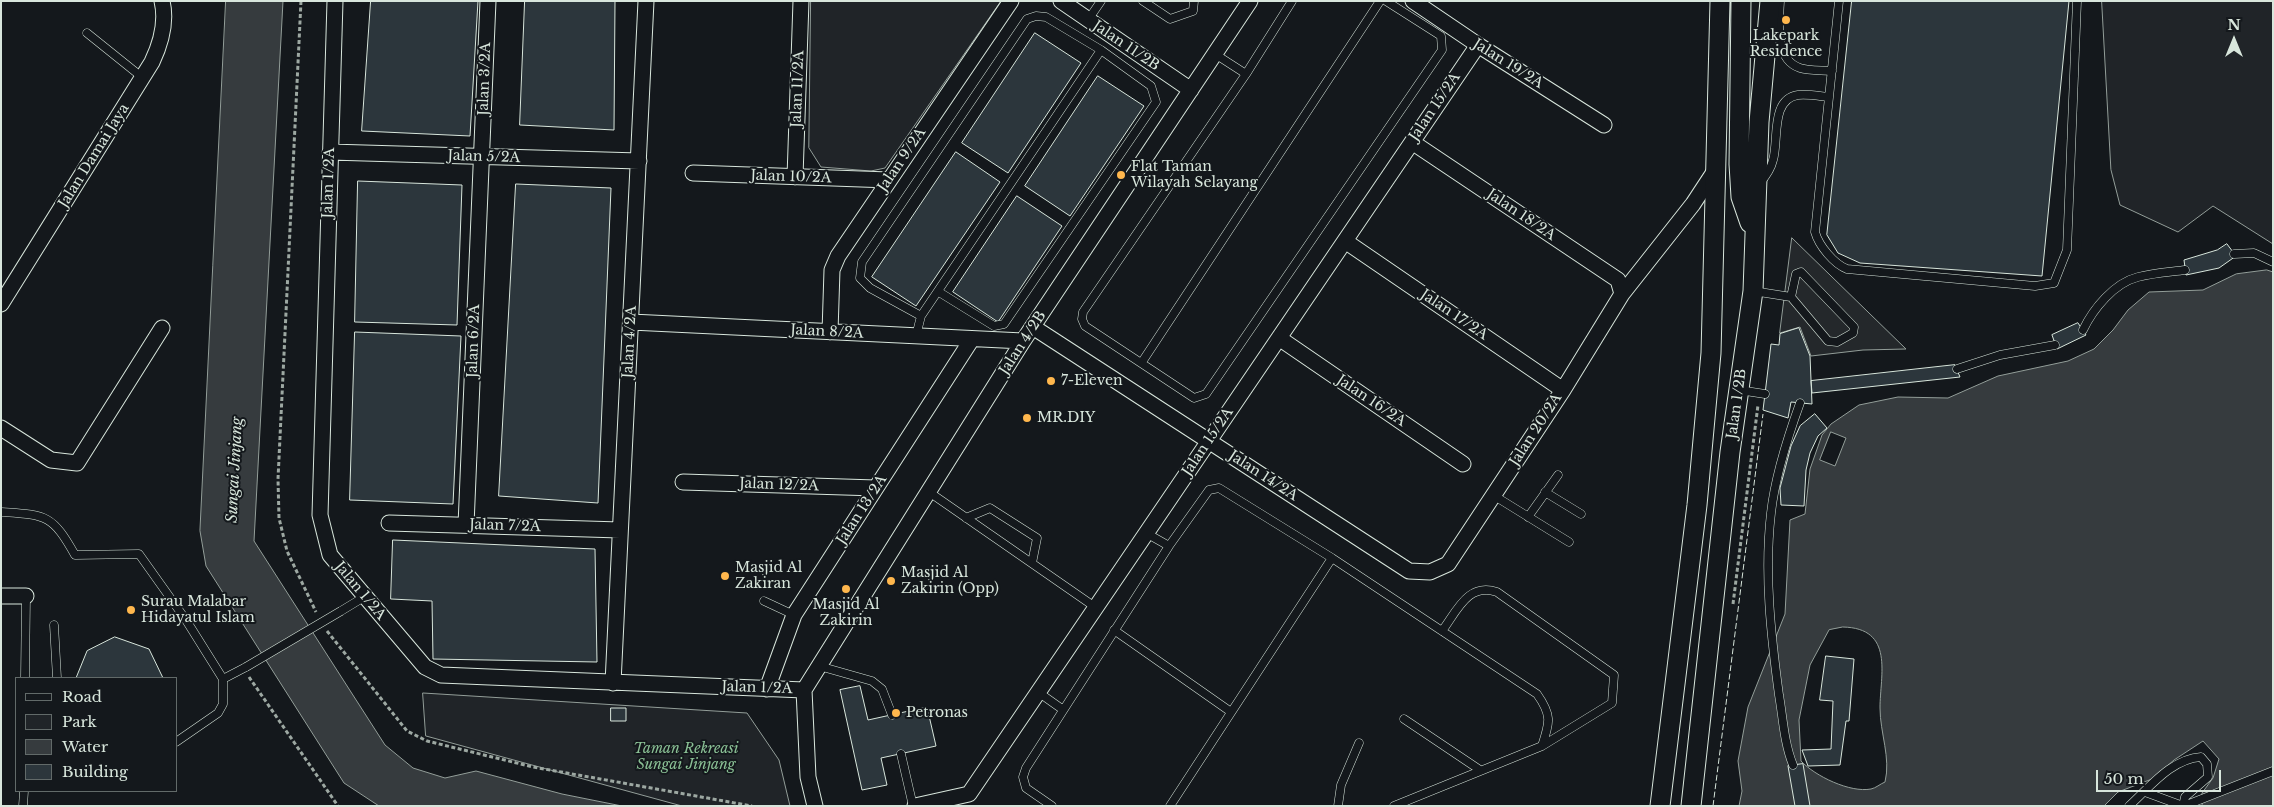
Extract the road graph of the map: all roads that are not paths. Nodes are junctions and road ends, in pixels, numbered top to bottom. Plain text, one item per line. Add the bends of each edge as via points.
1 (162, 1) edge
2 (335, 1) edge
3 (488, 1) edge
4 (646, 1) edge
5 (801, 1) edge
6 (1011, 1) edge
7 (1061, 1) edge
8 (1101, 1) edge
9 (1142, 1) edge
10 (1194, 1) edge
11 (1250, 1) edge
12 (1292, 1) edge
13 (1380, 1) edge
14 (1386, 1) edge
15 (1414, 1) edge
16 (1720, 1) edge
17 (1741, 1) edge
18 (1770, 1) edge
19 (1780, 1) edge
20 (1838, 1) edge
21 (2077, 1) edge
22 (1088, 20) junction
23 (87, 33) dead end
24 (1478, 45) junction
25 (1100, 50) junction
26 (1215, 54) junction
27 (1832, 71) junction
28 (1246, 74) junction
29 (143, 78) junction
30 (1192, 90) junction
31 (1829, 96) junction
32 (1604, 125) dead end
33 (1412, 142) junction
34 (330, 152) junction
35 (482, 157) junction
36 (639, 161) junction
37 (1716, 169) junction
38 (693, 173) dead end
39 (795, 177) junction
40 (888, 180) junction
41 (1756, 189) junction
42 (1754, 236) junction
43 (1345, 241) junction
44 (2234, 254) dead end
45 (2273, 262) edge
46 (2185, 270) dead end
47 (1753, 291) junction
48 (939, 292) junction
49 (1622, 294) junction
50 (1792, 297) junction
51 (1, 304) edge
52 (921, 316) junction
53 (631, 322) junction
54 (1033, 326) junction
55 (162, 328) dead end
56 (2083, 330) dead end
57 (830, 332) junction
58 (916, 336) junction
59 (1279, 338) junction
60 (972, 339) junction
61 (1023, 341) junction
62 (2055, 345) dead end
63 (1142, 362) junction
64 (1957, 369) dead end
65 (1562, 390) junction
66 (1739, 390) junction
67 (1762, 393) road end
68 (1800, 403) dead end
69 (1, 428) edge
70 (1208, 441) junction
71 (1463, 464) dead end
72 (1558, 475) dead end
73 (683, 482) dead end
74 (876, 488) junction
75 (929, 492) junction
76 (1545, 492) junction
77 (1493, 495) junction
78 (1, 512) edge
79 (1581, 514) dead end
80 (1528, 517) junction
81 (966, 518) junction
82 (389, 523) dead end
83 (466, 525) junction
84 (620, 530) junction
85 (1146, 533) junction
86 (1569, 542) dead end
87 (1169, 546) junction
88 (1332, 558) junction
89 (1032, 563) junction
90 (1448, 564) joint
91 (1, 596) edge
92 (26, 596) joint
93 (364, 597) junction
94 (764, 601) dead end
95 (1096, 607) junction
96 (794, 616) junction
97 (54, 626) dead end
98 (1114, 630) junction
99 (1442, 631) junction
100 (819, 666) junction
101 (25, 677) edge
102 (57, 677) edge
103 (223, 679) junction
104 (613, 683) junction
105 (767, 689) junction
106 (804, 690) junction
107 (1038, 692) junction
108 (1062, 709) junction
109 (1231, 712) junction
110 (892, 715) dead end
111 (1404, 719) dead end
112 (178, 741) edge
113 (1359, 743) dead end
114 (1542, 746) junction
115 (901, 754) dead end
116 (1793, 765) dead end
117 (1480, 770) junction
118 (2273, 771) edge
119 (24, 792) edge
120 (2145, 792) junction
121 (23, 806) edge
122 (815, 806) edge
123 (914, 806) edge
124 (1052, 806) edge
125 (1170, 806) edge
126 (1338, 806) edge
127 (1394, 806) edge
128 (1660, 806) edge
129 (1691, 806) edge
130 (2129, 806) edge
131 (2183, 806) edge

1 - 29 street, Jalan Damai Jaya via 165,12 158,49
2 - 34 street, Jalan 1/2A
3 - 35 street, Jalan 3/2A
4 - 36 street, Jalan 4/2A
5 - 39 street, Jalan 11/2A
6 - 40 street, Jalan 9/2A
7 - 22 street, Jalan 11/2B
8 - 22 lane
9 - 10 lane via 1170,19 1193,11
11 - 26 street, Jalan 4/2B
12 - 28 lane
13 - 63 lane
14 - 63 lane via 1441,36 1442,50 1206,394 1194,398
15 - 24 street, Jalan 19/2A
16 - 37 street
17 - 42 street via 1741,197
18 - 41 street, Jalan 1/2B
19 - 27 lane via 1779,30 1786,56 1800,68
20 - 27 lane
21 - 31 lane via 2067,250 2054,283 2035,286 1840,266 1817,240 1815,232
22 - 30 street, Jalan 11/2B
23 - 29 lane
24 - 32 street, Jalan 19/2A
24 - 33 street, Jalan 15/2A
25 - 48 lane
25 - 48 lane via 1151,86 1156,102 1004,324 994,326
25 - 52 lane via 1046,17 1027,19 862,262 860,278 870,288
26 - 28 lane
26 - 30 street, Jalan 4/2B
27 - 31 lane
28 - 63 lane via 1083,312 1085,326
29 - 51 street, Jalan Damai Jaya
30 - 54 street, Jalan 4/2B
31 - 41 lane via 1796,95 1784,103 1777,120 1774,158
33 - 43 street, Jalan 15/2A
33 - 49 street, Jalan 18/2A via 1618,280
34 - 35 street, Jalan 5/2A
34 - 93 street, Jalan 1/2A via 320,515 330,555
35 - 36 street, Jalan 5/2A
35 - 83 street, Jalan 6/2A
36 - 53 street, Jalan 4/2A
37 - 49 street, Jalan 20/2A via 1693,204
37 - 128 street via 1711,353 1697,504
38 - 39 street, Jalan 10/2A
39 - 40 street, Jalan 10/2A
40 - 57 street, Jalan 9/2A via 832,270
41 - 42 street, Jalan 1/2B
42 - 47 street, Jalan 1/2B
43 - 59 street, Jalan 15/2A
43 - 65 street, Jalan 17/2A
44 - 45 lane via 2254,253
46 - 56 lane via 2137,277 2121,284 2105,298
47 - 50 lane
47 - 66 street, Jalan 1/2B
48 - 52 lane
49 - 65 street, Jalan 20/2A
50 - 50 lane via 1796,274 1801,272 1854,327 1853,333 1837,342 1828,341
52 - 58 lane
53 - 57 street, Jalan 8/2A
53 - 84 street, Jalan 4/2A
54 - 61 street, Jalan 4/2B
54 - 70 street, Jalan 14/2A
55 - 69 street via 77,463 51,460
57 - 58 street, Jalan 8/2A
58 - 60 street, Jalan 8/2A
59 - 70 street, Jalan 15/2A
59 - 71 street, Jalan 16/2A
60 - 61 street, Jalan 8/2A
60 - 74 street, Jalan 13/2A
61 - 75 street, Jalan 4/2B
62 - 64 lane via 2000,355
65 - 77 street, Jalan 20/2A
66 - 67 lane
66 - 129 street, Jalan 1/2B
68 - 116 lane via 1783,454 1771,513 1770,614 1775,668
70 - 85 street, Jalan 15/2A
70 - 90 street, Jalan 14/2A via 1409,571 1430,572
72 - 76 lane
73 - 74 street, Jalan 12/2A
74 - 96 street, Jalan 13/2A
75 - 81 lane
75 - 100 street, Jalan 4/2B
76 - 79 lane
76 - 80 lane
77 - 80 lane
77 - 90 street, Jalan 20/2A
78 - 103 lane via 42,516 60,529 75,555 139,554
80 - 86 lane
81 - 89 lane
81 - 89 lane via 990,508 1037,538
82 - 83 street, Jalan 7/2A
83 - 84 street, Jalan 7/2A
84 - 104 street, Jalan 4/2A
85 - 87 lane
85 - 95 street, Jalan 15/2A
87 - 88 lane via 1214,487
87 - 98 lane
88 - 99 lane
88 - 109 lane
89 - 95 lane
91 - 92 street
92 - 101 lane
93 - 103 lane, bridge
93 - 104 street, Jalan 1/2A via 424,667 441,675
94 - 96 lane
95 - 107 street, Jalan 15/2A
96 - 105 street, Jalan 13/2A
97 - 102 lane
98 - 108 lane
98 - 109 lane
99 - 114 lane via 1537,694 1546,707 1550,723
99 - 114 lane via 1470,593 1486,588 1497,592 1614,675 1612,703
100 - 106 street, Jalan 4/2B
100 - 110 lane via 872,681 882,689
103 - 112 lane via 223,704 218,713
104 - 105 street, Jalan 1/2A
105 - 106 street, Jalan 1/2A
106 - 122 street via 808,777
107 - 108 lane
107 - 123 street, Jalan 15/2A via 969,794
108 - 124 lane via 1023,777 1026,788
109 - 125 lane
111 - 117 lane
113 - 126 lane via 1341,785
114 - 117 lane
115 - 123 lane
117 - 127 lane
118 - 131 lane
119 - 121 lane
120 - 130 lane
120 - 131 lane
120 - 131 lane via 2174,766 2201,757 2207,764 2208,777 2185,797

